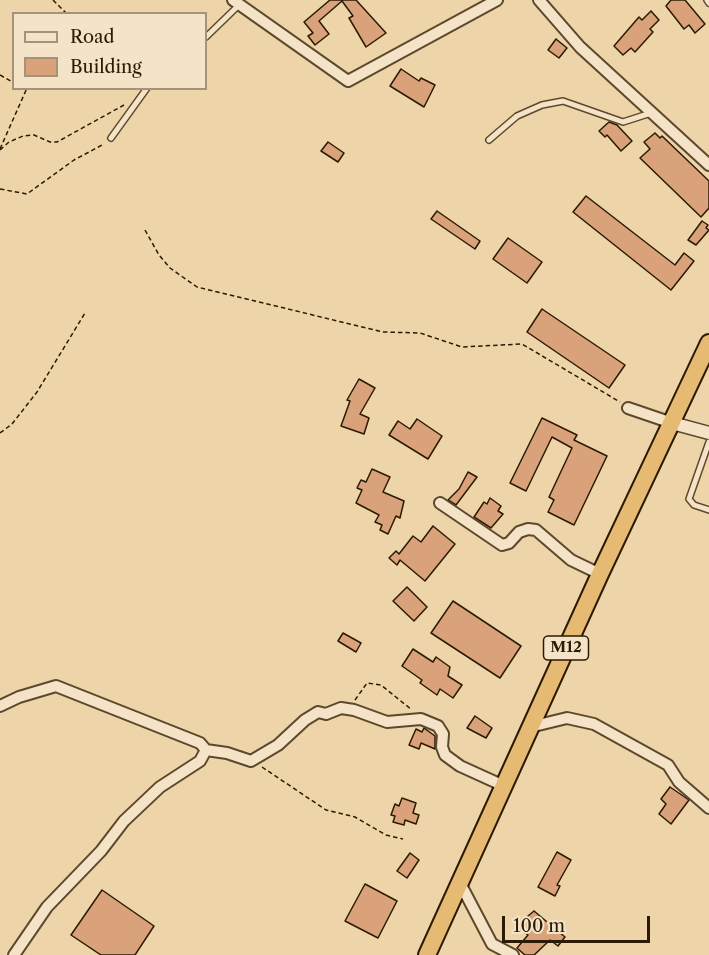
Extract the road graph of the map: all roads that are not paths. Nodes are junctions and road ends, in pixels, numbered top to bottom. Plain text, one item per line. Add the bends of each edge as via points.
1 (497, 0) edge
2 (540, 0) edge
3 (236, 2) edge
4 (207, 36) edge
5 (146, 90) edge
6 (652, 112) junction
7 (111, 138) road end
8 (489, 140) dead end
9 (709, 165) edge
10 (709, 343) edge
11 (628, 408) road end
12 (672, 423) junction
13 (709, 433) edge
14 (709, 442) edge
15 (440, 503) dead end
16 (709, 510) edge
17 (600, 574) junction
18 (0, 706) edge
19 (530, 727) junction
20 (206, 750) junction
21 (504, 786) junction
22 (709, 808) edge
23 (460, 883) junction
24 (14, 955) edge
25 (427, 955) edge
26 (513, 955) edge

1 - 3 street via 348,81
2 - 6 street via 580,47
3 - 4 lane
5 - 7 lane
6 - 8 lane via 623,122 563,101 517,116
6 - 9 street
10 - 12 highway, M12
11 - 12 street
12 - 13 street
12 - 17 highway, M12
14 - 16 lane via 689,500
15 - 17 street via 502,545 519,532 536,530 571,560
17 - 19 highway, M12
18 - 20 street via 56,686 200,743
19 - 21 highway, M12
19 - 22 street via 567,718 594,724 668,765 680,782
20 - 21 street via 251,761 278,745 318,712 350,709 387,722 421,719 438,726 445,755
20 - 24 street via 200,761 160,787 130,814 101,851 47,906
21 - 23 highway, M12
23 - 25 highway, M12
23 - 26 street via 492,944

